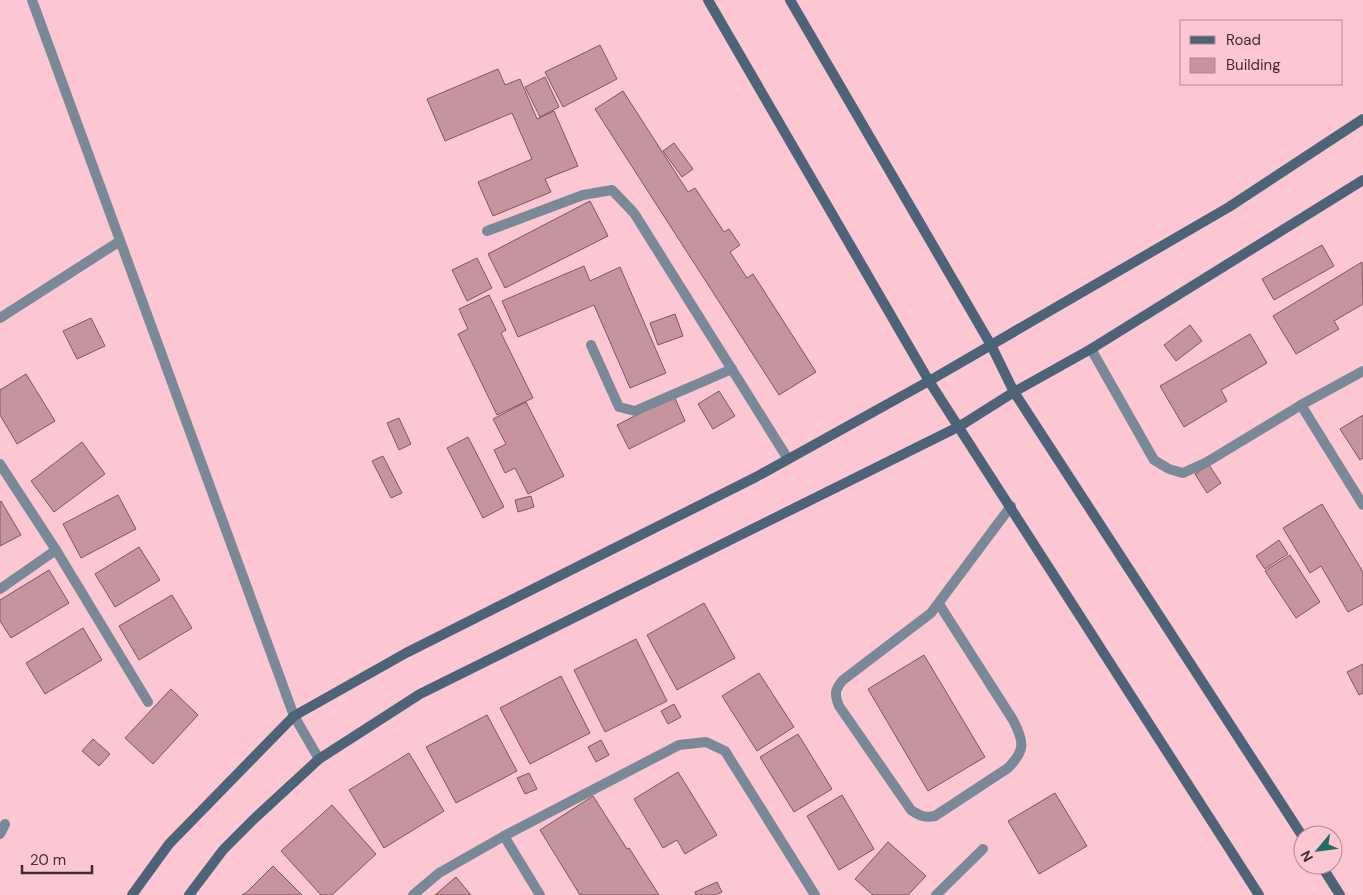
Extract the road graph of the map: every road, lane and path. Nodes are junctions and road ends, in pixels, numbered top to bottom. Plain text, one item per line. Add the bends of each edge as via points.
1 (32, 0) edge
2 (708, 0) edge
3 (790, 0) edge
4 (1363, 119) edge
5 (1363, 180) edge
6 (487, 231) dead end
7 (120, 241) junction
8 (0, 318) edge
9 (592, 345) dead end
10 (990, 345) junction
11 (1091, 349) junction
12 (732, 369) junction
13 (1363, 371) edge
14 (930, 381) junction
15 (1014, 392) junction
16 (1300, 405) junction
17 (960, 426) junction
18 (788, 459) junction
19 (0, 464) edge
20 (1363, 505) edge
21 (1011, 506) junction
22 (56, 550) junction
23 (0, 589) edge
24 (939, 604) junction
25 (148, 702) dead end
26 (294, 716) junction
27 (319, 759) junction
28 (5, 824) dead end
29 (1295, 825) edge
30 (0, 834) edge
31 (504, 836) junction
32 (983, 849) dead end
33 (1327, 875) edge
34 (132, 895) edge
35 (189, 895) edge
36 (413, 895) edge
37 (540, 895) edge
38 (815, 895) edge
39 (936, 895) edge
40 (1259, 895) edge
41 (1340, 895) edge

1 - 7 street
2 - 14 street
3 - 10 street
4 - 10 street via 1229,207
5 - 11 street
6 - 12 street via 583,195 612,190 634,213
7 - 8 street
7 - 26 street
9 - 12 street via 619,407 635,411
10 - 14 street
10 - 15 street
11 - 15 street
11 - 16 street via 1154,460 1169,469 1183,472 1207,462
12 - 18 street
13 - 16 street
14 - 17 street
14 - 18 street
15 - 17 street
15 - 29 street
16 - 20 street
17 - 21 street
17 - 27 street via 420,694
18 - 26 street via 406,653
19 - 22 street
21 - 24 street
21 - 40 street
22 - 23 street
22 - 25 street
24 - 24 street via 843,680 835,695 839,706 911,810 927,817 935,816 1008,768 1018,758 1022,746 1022,737 1013,720
26 - 27 street
26 - 34 street via 169,844
27 - 35 street via 223,850
28 - 30 street
31 - 36 street via 439,873
31 - 37 street
31 - 38 street via 678,745 706,742 725,751
32 - 39 street
33 - 41 street

